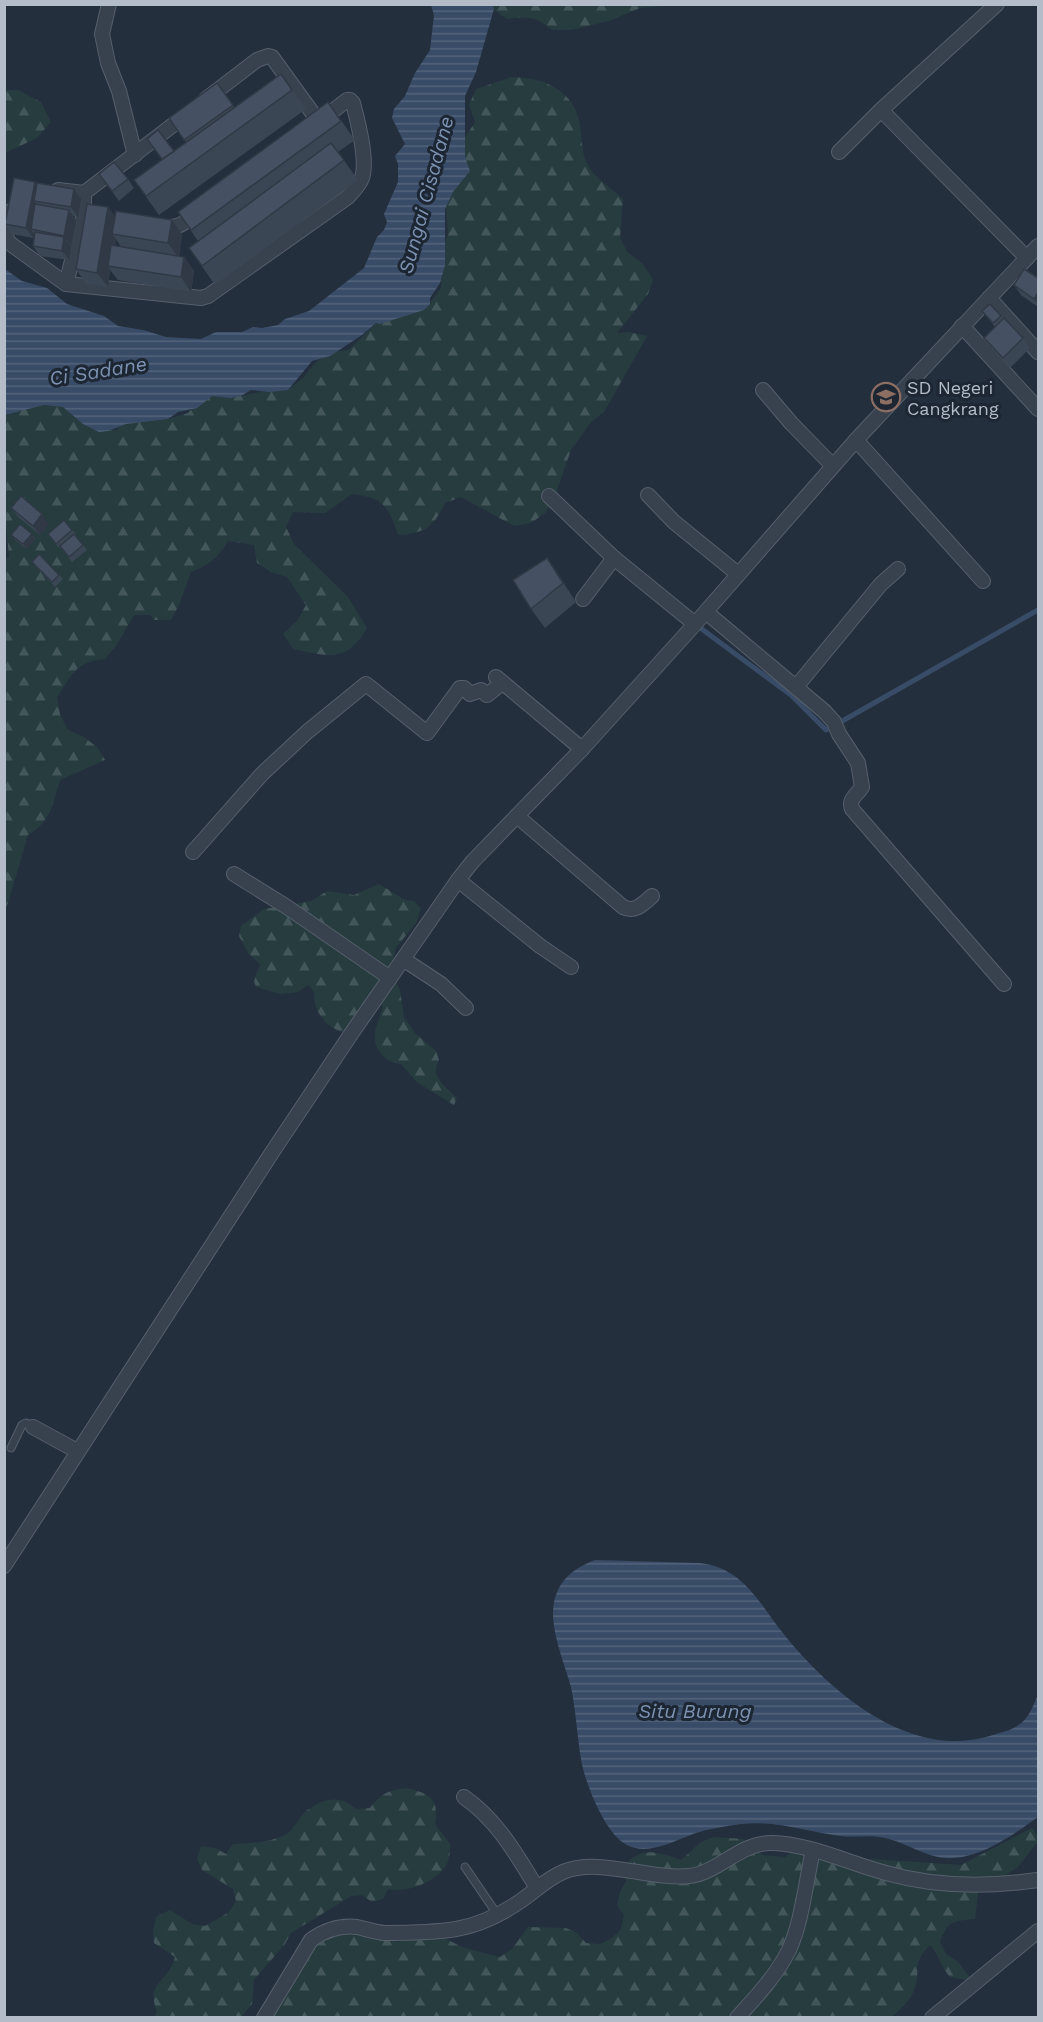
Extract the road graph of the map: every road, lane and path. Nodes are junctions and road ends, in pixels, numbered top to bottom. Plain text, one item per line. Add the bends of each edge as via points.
1 (109, 4) edge
2 (997, 4) edge
3 (881, 110) junction
4 (839, 152) dead end
5 (135, 155) junction
6 (41, 188) edge
7 (84, 193) junction
8 (13, 201) edge
9 (211, 202) edge
10 (150, 225) edge
11 (1038, 246) edge
12 (1027, 258) junction
13 (66, 284) junction
14 (989, 298) junction
15 (962, 326) junction
16 (1038, 352) edge
17 (763, 390) dead end
18 (1038, 409) edge
19 (856, 440) junction
20 (833, 466) junction
21 (648, 495) dead end
22 (549, 496) dead end
23 (614, 558) junction
24 (898, 569) dead end
25 (738, 574) junction
26 (982, 581) dead end
27 (583, 599) dead end
28 (706, 612) junction
29 (695, 624) junction
30 (796, 687) junction
31 (582, 749) junction
32 (517, 816) junction
33 (193, 852) dead end
34 (234, 874) dead end
35 (458, 880) junction
36 (652, 896) dead end
37 (403, 959) junction
38 (571, 966) dead end
39 (390, 978) junction
40 (1004, 984) dead end
41 (466, 1008) dead end
42 (33, 1427) joint
43 (71, 1447) junction
44 (11, 1448) dead end
45 (4, 1566) edge
46 (464, 1797) dead end
47 (813, 1850) junction
48 (465, 1867) dead end
49 (1038, 1880) edge
50 (537, 1888) junction
51 (497, 1914) junction
52 (1038, 1931) edge
53 (264, 2018) edge
54 (737, 2018) edge
55 (932, 2018) edge

1 - 5 street via 102,34
2 - 3 street
3 - 4 street
3 - 12 street
5 - 7 street
5 - 13 street via 264,56 272,57 314,125 350,100 362,134 363,175 348,197 208,296
6 - 7 street
7 - 13 street via 90,215
8 - 13 street via 6,238
9 - 10 street via 178,226
11 - 12 street
12 - 14 street
14 - 15 street
14 - 16 street
15 - 18 street
15 - 19 street
17 - 20 street
19 - 20 street
19 - 26 street
20 - 25 street
21 - 25 street via 674,522
22 - 23 street
23 - 27 street
23 - 29 street
24 - 30 street via 881,584
25 - 28 street
28 - 29 street
28 - 30 street
29 - 31 street
30 - 40 street via 834,722 858,763 862,787 852,799 852,809
31 - 32 street
31 - 33 street via 499,680 487,695 481,690 470,694 460,688 427,733 366,684 262,774
32 - 35 street
32 - 36 street via 623,907 634,909
34 - 39 street
35 - 37 street
35 - 38 street
37 - 39 street
37 - 41 street via 441,984
39 - 43 street
42 - 43 street
42 - 44 lane via 22,1425
43 - 45 street
46 - 50 street via 497,1826
47 - 49 street via 887,1874 932,1882 969,1885
47 - 50 street via 771,1843 752,1846 698,1875 685,1876 579,1867 562,1872
47 - 54 street via 789,1950
48 - 51 lane
50 - 51 street
51 - 53 street via 471,1926 429,1933 382,1933 356,1927 322,1932 311,1940
52 - 55 street

